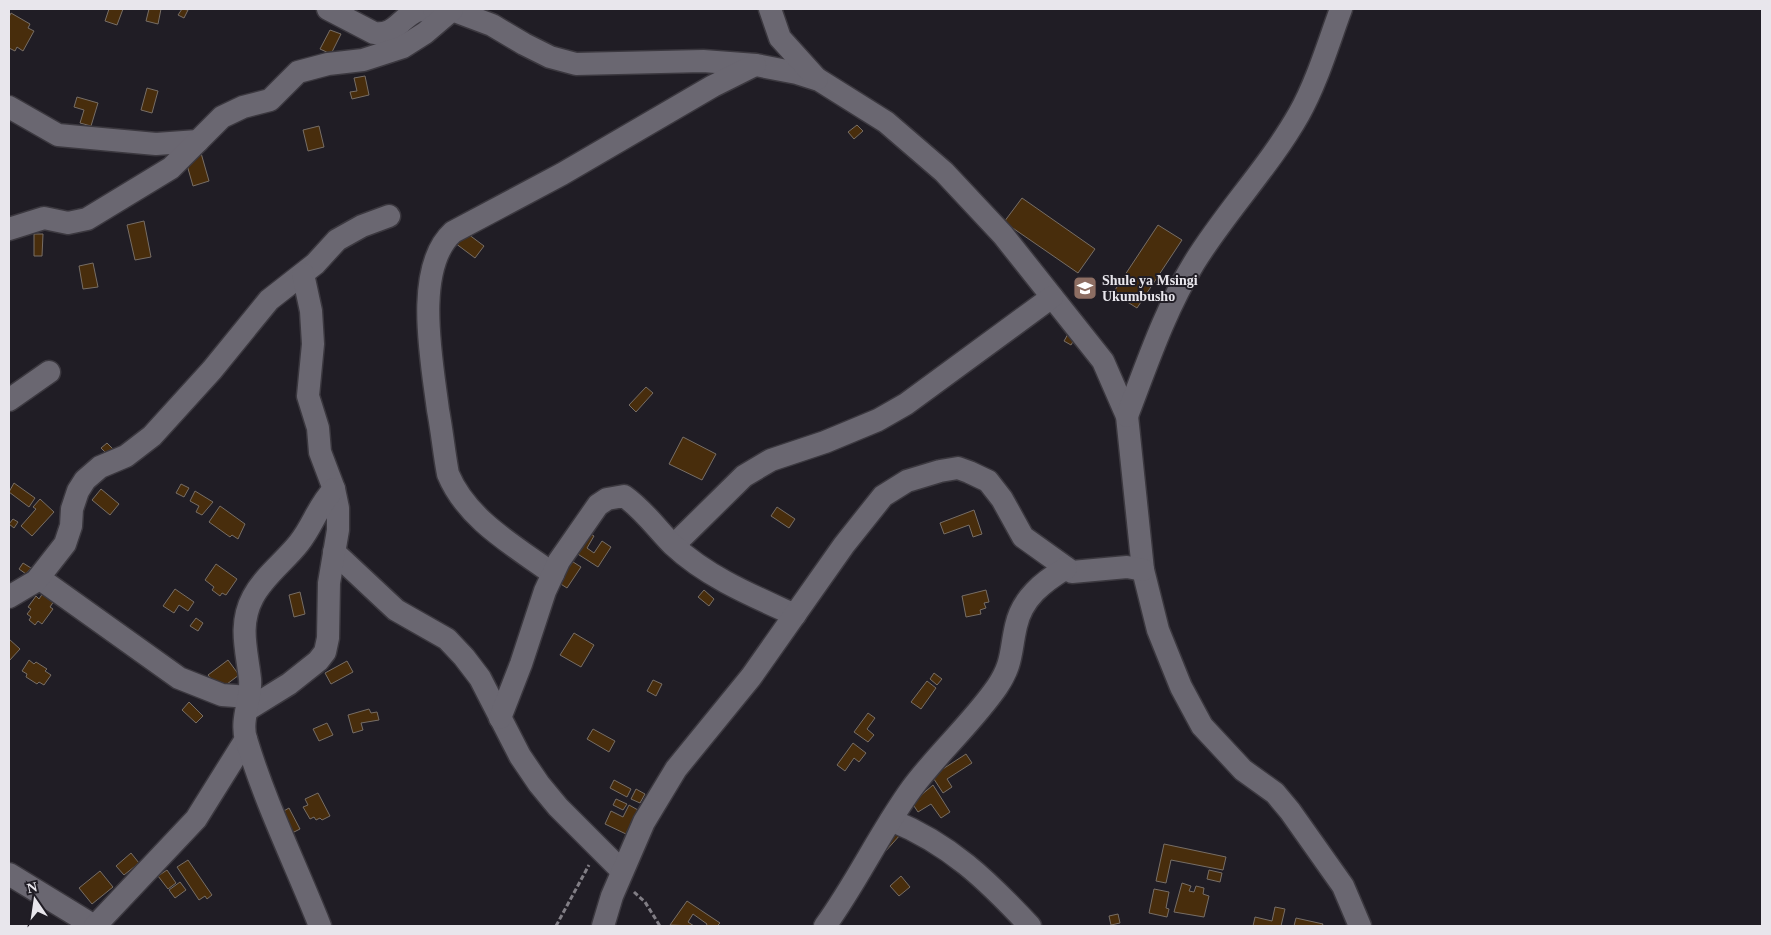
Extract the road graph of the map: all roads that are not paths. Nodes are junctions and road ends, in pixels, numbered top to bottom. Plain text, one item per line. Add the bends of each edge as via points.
1 (328, 9) edge
2 (428, 9) edge
3 (770, 9) edge
4 (1341, 9) edge
5 (443, 10) edge
6 (756, 65) junction
7 (819, 80) junction
8 (9, 107) edge
9 (198, 142) junction
10 (389, 216) dead end
11 (9, 229) edge
12 (303, 274) junction
13 (1052, 297) junction
14 (49, 372) dead end
15 (9, 400) edge
16 (1127, 416) junction
17 (334, 489) junction
18 (674, 545) junction
19 (334, 552) junction
20 (1066, 568) junction
21 (1143, 570) junction
22 (553, 574) junction
23 (39, 578) junction
24 (9, 597) edge
25 (795, 615) junction
26 (248, 703) junction
27 (500, 718) junction
28 (246, 739) junction
29 (891, 820) junction
30 (9, 874) edge
31 (621, 874) junction
32 (95, 926) edge
33 (320, 926) edge
34 (602, 926) edge
35 (825, 926) edge
36 (1030, 926) edge
37 (1360, 926) edge

1 - 2 street via 374,33 383,34 392,31 414,12
3 - 7 street via 780,38
4 - 16 street via 1299,114 1193,264 1156,341
5 - 6 street via 492,25 550,57 576,64 703,61
5 - 9 street via 425,33 403,47 363,60 298,72 270,100 222,117
6 - 7 street
6 - 22 street via 453,232 443,241 438,253 432,274 429,308 431,358 448,474 469,510
7 - 13 street via 886,122 944,172 1003,235
8 - 9 street via 58,135 156,144
9 - 11 street via 156,180 88,219 68,223 44,218
10 - 12 street via 345,234
12 - 17 street via 314,344 308,396 318,428 320,452
12 - 23 street via 269,300 152,436 126,456 100,467 85,480 72,509 71,526 64,544
13 - 16 street via 1103,361
13 - 18 street via 906,404 878,420 825,442 771,460 744,476
14 - 15 street
16 - 21 street
17 - 19 street via 339,518
17 - 26 street via 322,501 299,544 253,597 243,633 250,682
18 - 22 street via 624,496 614,497 592,512
18 - 25 street via 712,574
19 - 26 street via 325,652 302,675
19 - 27 street via 396,610 447,639 480,678
20 - 21 street via 1072,572 1127,567
20 - 25 street via 1023,537 1002,498 988,481 958,468 940,470 907,481 883,496
20 - 29 street via 1045,581 1030,596 1016,626 1011,664 998,686 933,761
21 - 37 street via 1158,630 1181,687 1202,726 1243,770 1275,793 1290,811 1343,886
22 - 27 street
23 - 24 street
23 - 26 street via 179,678
25 - 31 street via 730,704 676,769 644,822
26 - 28 street
27 - 31 street via 539,784
28 - 32 street via 196,819
28 - 33 street via 282,840
29 - 35 street
29 - 36 street via 941,844 971,866
30 - 32 street
31 - 34 street

